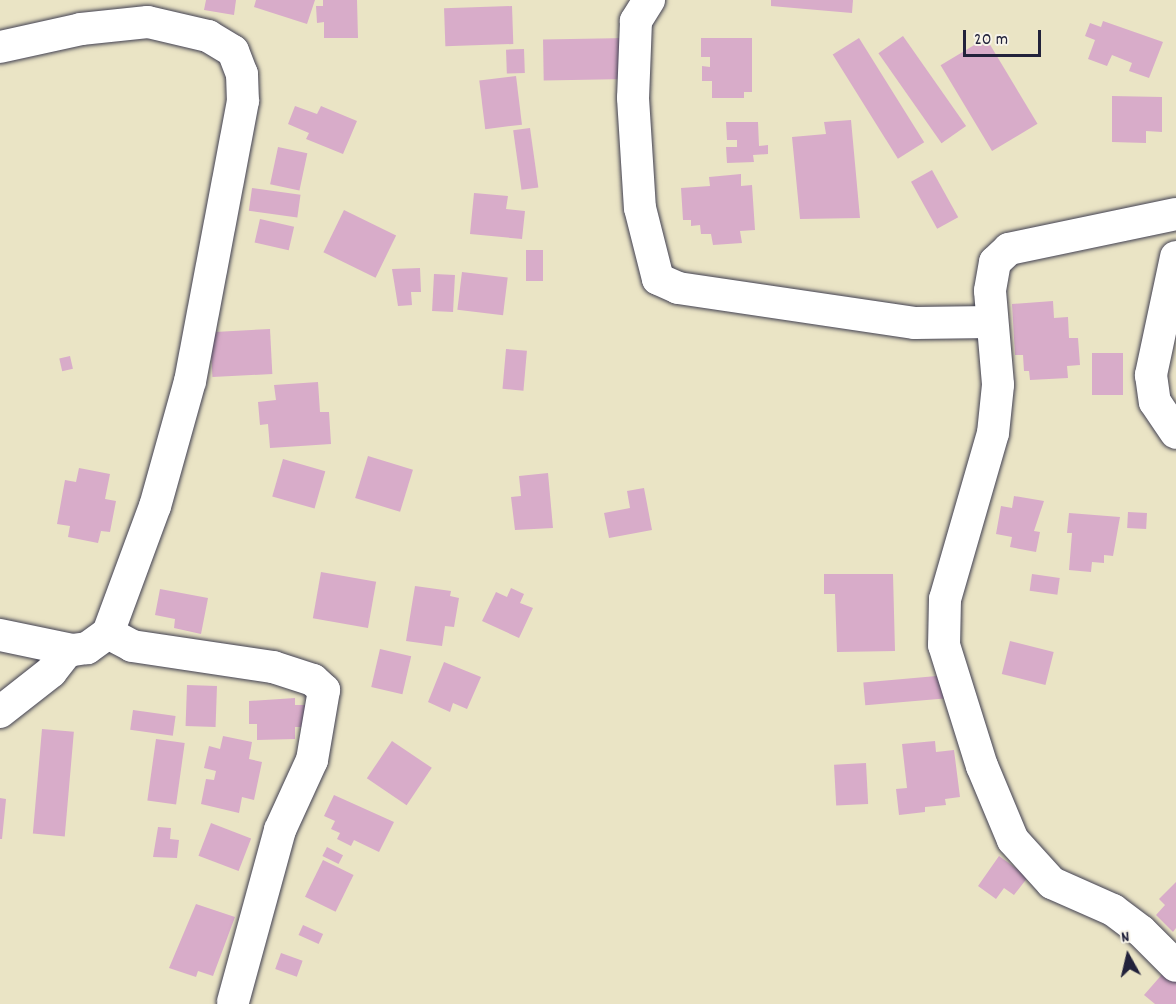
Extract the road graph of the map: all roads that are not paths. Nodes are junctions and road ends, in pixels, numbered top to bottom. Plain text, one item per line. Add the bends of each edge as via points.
1 (648, 0) edge
2 (148, 11) edge
3 (0, 47) edge
4 (1176, 214) edge
5 (1176, 257) edge
6 (992, 322) junction
7 (1176, 433) edge
8 (108, 633) junction
9 (0, 635) edge
10 (68, 650) junction
11 (0, 712) edge
12 (1176, 966) edge
13 (233, 1002) dead end

1 - 6 street via 636,21 633,98 640,208 658,279 678,288 904,321
2 - 3 street
2 - 8 street via 233,51 242,74 243,101 190,381 155,506
4 - 6 street via 1009,249 995,262 990,291
5 - 7 street via 1151,375 1155,402
6 - 12 street via 998,385 993,433 945,599 944,645 958,695 1013,840 1052,883 1113,910
8 - 10 street via 87,648
8 - 13 street via 132,646 273,667 313,680 324,690 312,760 280,830
9 - 10 street
10 - 11 street via 51,672

